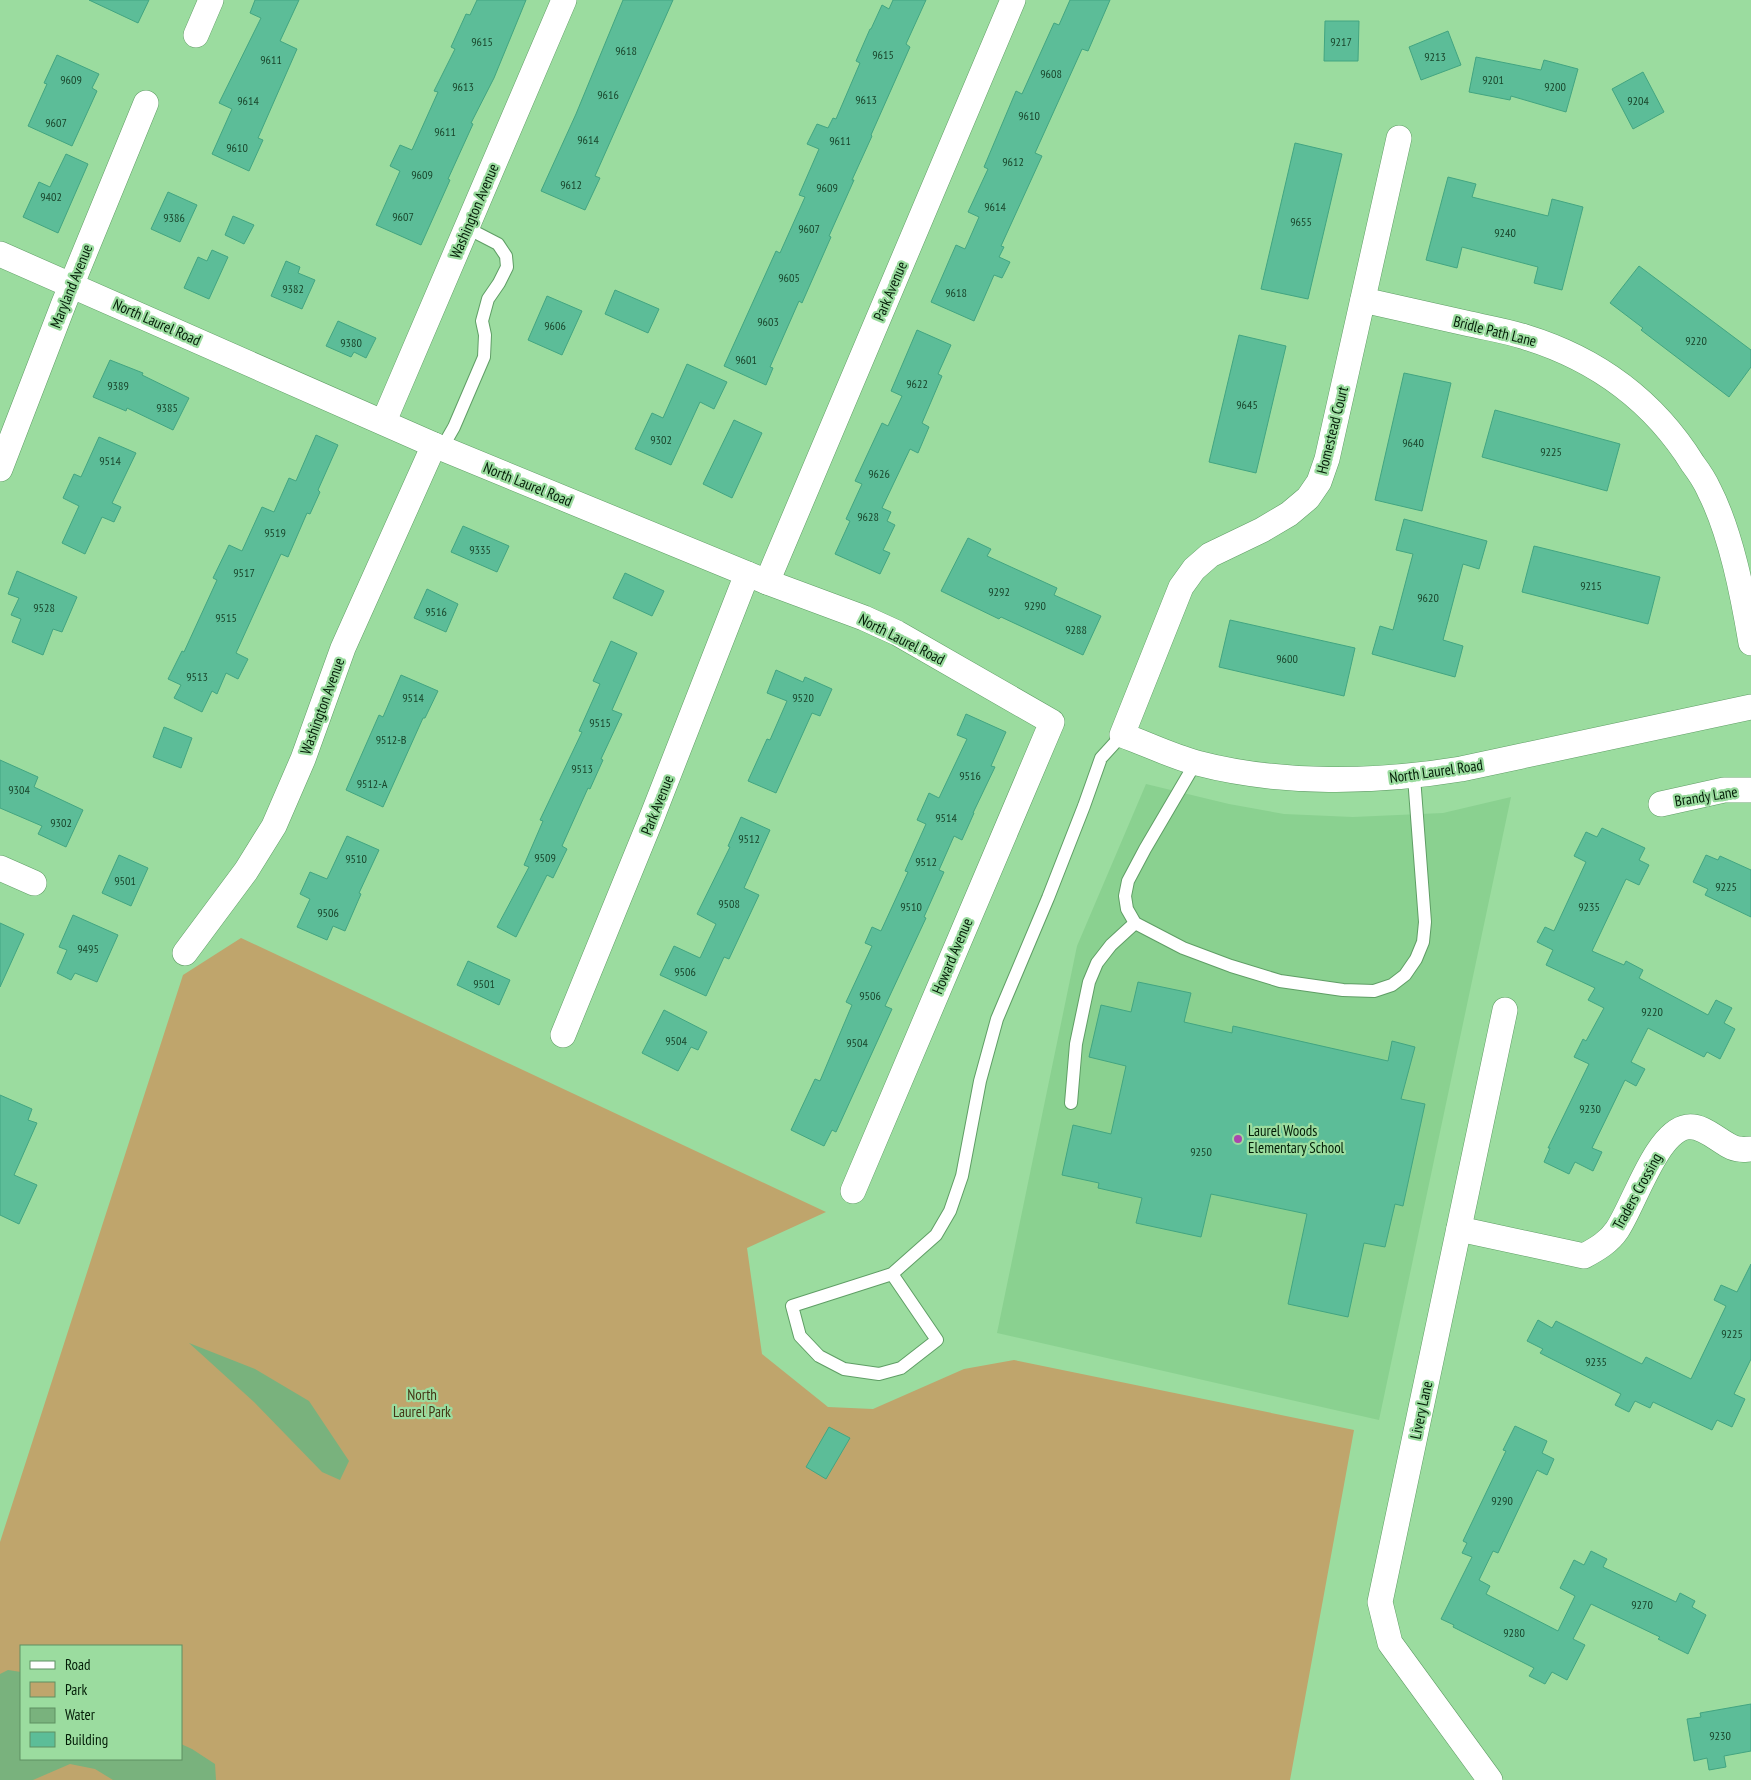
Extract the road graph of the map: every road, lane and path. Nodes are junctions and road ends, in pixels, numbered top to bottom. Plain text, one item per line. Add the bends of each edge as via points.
1 (211, 0) edge
2 (564, 0) edge
3 (1012, 0) edge
4 (196, 35) dead end
5 (146, 103) dead end
6 (1399, 138) dead end
7 (467, 228) junction
8 (0, 254) edge
9 (71, 285) junction
10 (1363, 300) junction
11 (384, 421) junction
12 (438, 446) junction
13 (0, 469) edge
14 (757, 578) junction
15 (1748, 607) edge
16 (1751, 643) edge
17 (1751, 707) edge
18 (1052, 722) joint
19 (1122, 735) junction
20 (1196, 762) junction
21 (1414, 777) junction
22 (1751, 790) edge
23 (1661, 804) dead end
24 (0, 868) edge
25 (34, 883) dead end
26 (1135, 923) junction
27 (185, 953) dead end
28 (1505, 1010) dead end
29 (563, 1035) dead end
30 (1071, 1103) dead end
31 (1744, 1149) edge
32 (853, 1191) dead end
33 (1460, 1229) junction
34 (892, 1274) junction
35 (1490, 1780) edge

1 - 4 street
2 - 7 street, Washington Avenue
3 - 14 street, Park Avenue
5 - 9 street, Maryland Avenue
6 - 10 street, Homestead Court
7 - 11 street, Washington Avenue
7 - 12 lane via 498,244 506,256 507,267 488,300 482,322 484,357 454,426
8 - 9 street, North Laurel Road
9 - 11 street, North Laurel Road
9 - 13 street, Maryland Avenue
10 - 15 street, Bridle Path Lane via 1524,336 1578,357 1611,377 1660,419 1709,489 1723,523
10 - 19 street, Homestead Court via 1328,459 1319,482 1308,498 1290,514 1210,555 1194,569 1177,596
11 - 12 street, North Laurel Road
12 - 14 street, North Laurel Road
12 - 27 street, Washington Avenue via 343,648 274,826 246,871
14 - 18 street, North Laurel Road via 897,633
14 - 29 street, Park Avenue via 652,817
15 - 16 street, Bridle Path Lane
17 - 21 street, North Laurel Road
18 - 32 street, Howard Avenue
19 - 20 street, North Laurel Road
19 - 34 lane via 1101,758 1048,898 997,1019 980,1081 959,1188 950,1211 936,1234
20 - 21 street, North Laurel Road via 1286,777 1354,780
20 - 26 lane via 1128,881 1127,909
21 - 26 lane via 1425,922 1423,942 1416,959 1392,985 1374,991 1342,990 1280,981 1183,948
22 - 23 street, Brandy Lane via 1724,790
24 - 25 street
26 - 30 lane via 1111,945 1097,963 1089,982 1076,1044
28 - 33 street, Livery Lane
31 - 33 street, Traders Crossing via 1688,1127 1672,1133 1658,1151 1617,1230 1604,1244 1584,1256
33 - 35 street, Livery Lane via 1380,1602 1390,1643
34 - 34 lane via 792,1306 800,1336 819,1356 844,1369 878,1374 901,1368 937,1340

